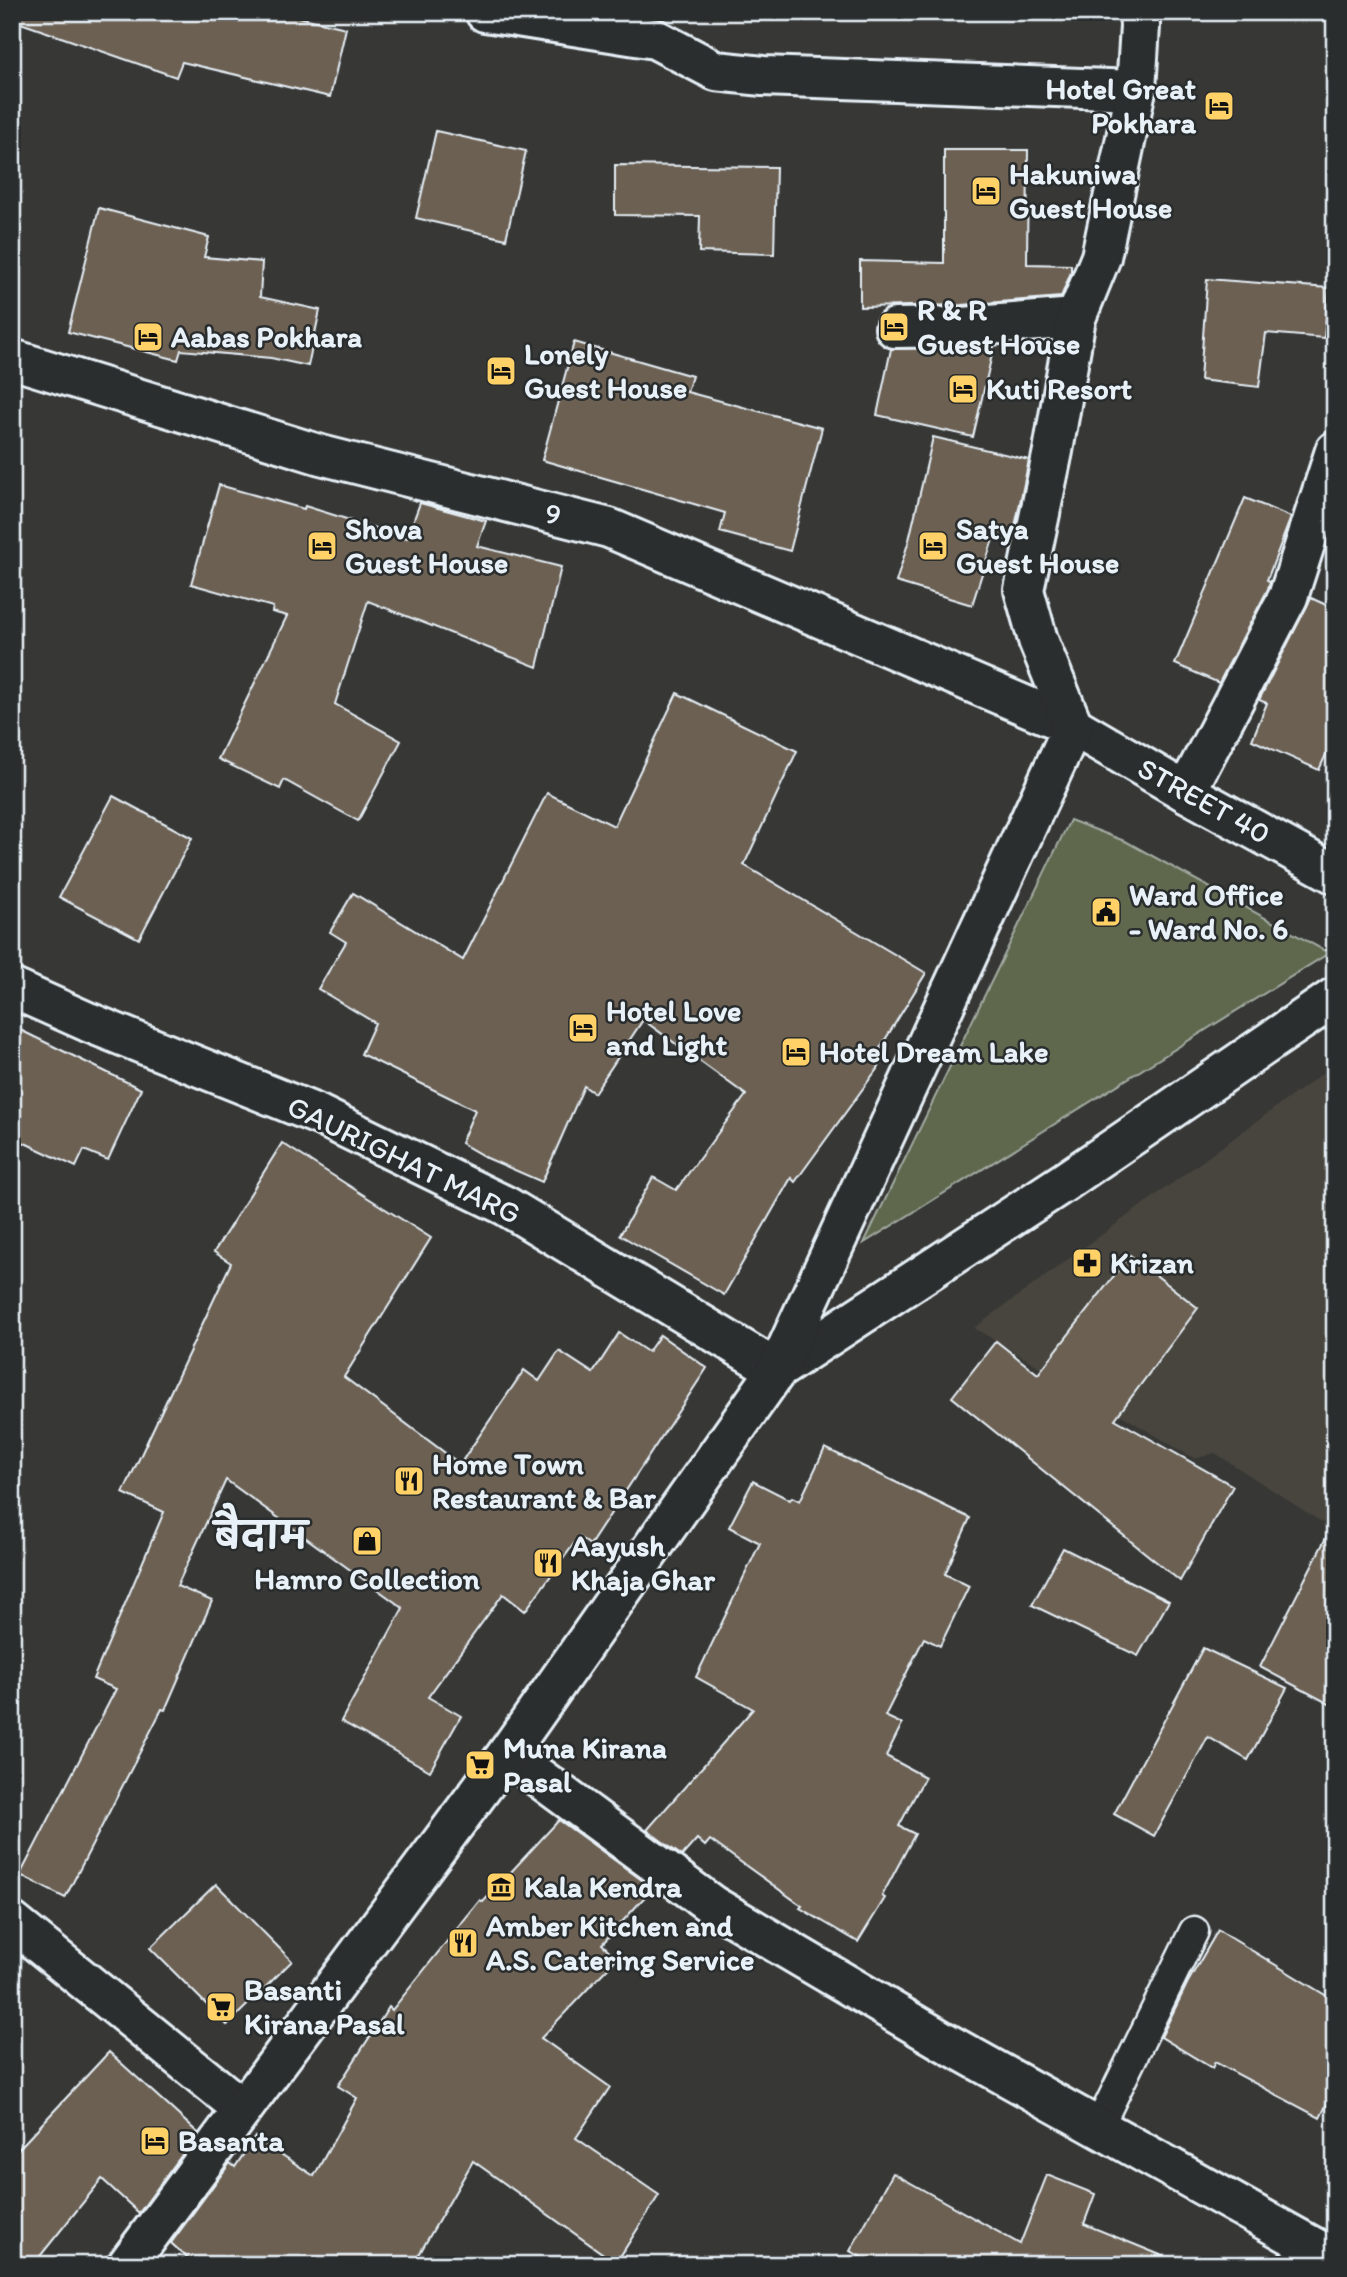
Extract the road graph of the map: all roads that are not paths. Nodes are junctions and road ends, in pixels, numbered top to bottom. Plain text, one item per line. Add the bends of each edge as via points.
1 (485, 12) edge
2 (1139, 12) edge
3 (1136, 90) junction
4 (1076, 318) junction
5 (895, 328) dead end
6 (12, 359) edge
7 (1335, 451) edge
8 (1073, 726) junction
9 (1186, 793) junction
10 (1335, 874) edge
11 (12, 988) edge
12 (1335, 997) edge
13 (777, 1370) junction
14 (507, 1754) junction
15 (12, 1922) edge
16 (1194, 1931) dead end
17 (243, 2109) junction
18 (1098, 2128) junction
19 (1335, 2259) edge
20 (127, 2265) edge

1 - 3 street via 656,39 716,71
2 - 3 street
3 - 4 street via 1101,257
4 - 5 street
4 - 8 street via 1024,590 1038,640
6 - 8 street, 9 / 9 via 321,455 609,528
7 - 9 street via 1288,597
8 - 9 street, STREET 40
8 - 13 street
9 - 10 street, STREET 40
11 - 13 street, GAURIGHAT MARG via 319,1115 506,1206
12 - 13 street
13 - 14 street
14 - 17 street
14 - 18 street via 712,1905
15 - 17 street
16 - 18 lane
17 - 20 street
18 - 19 street

